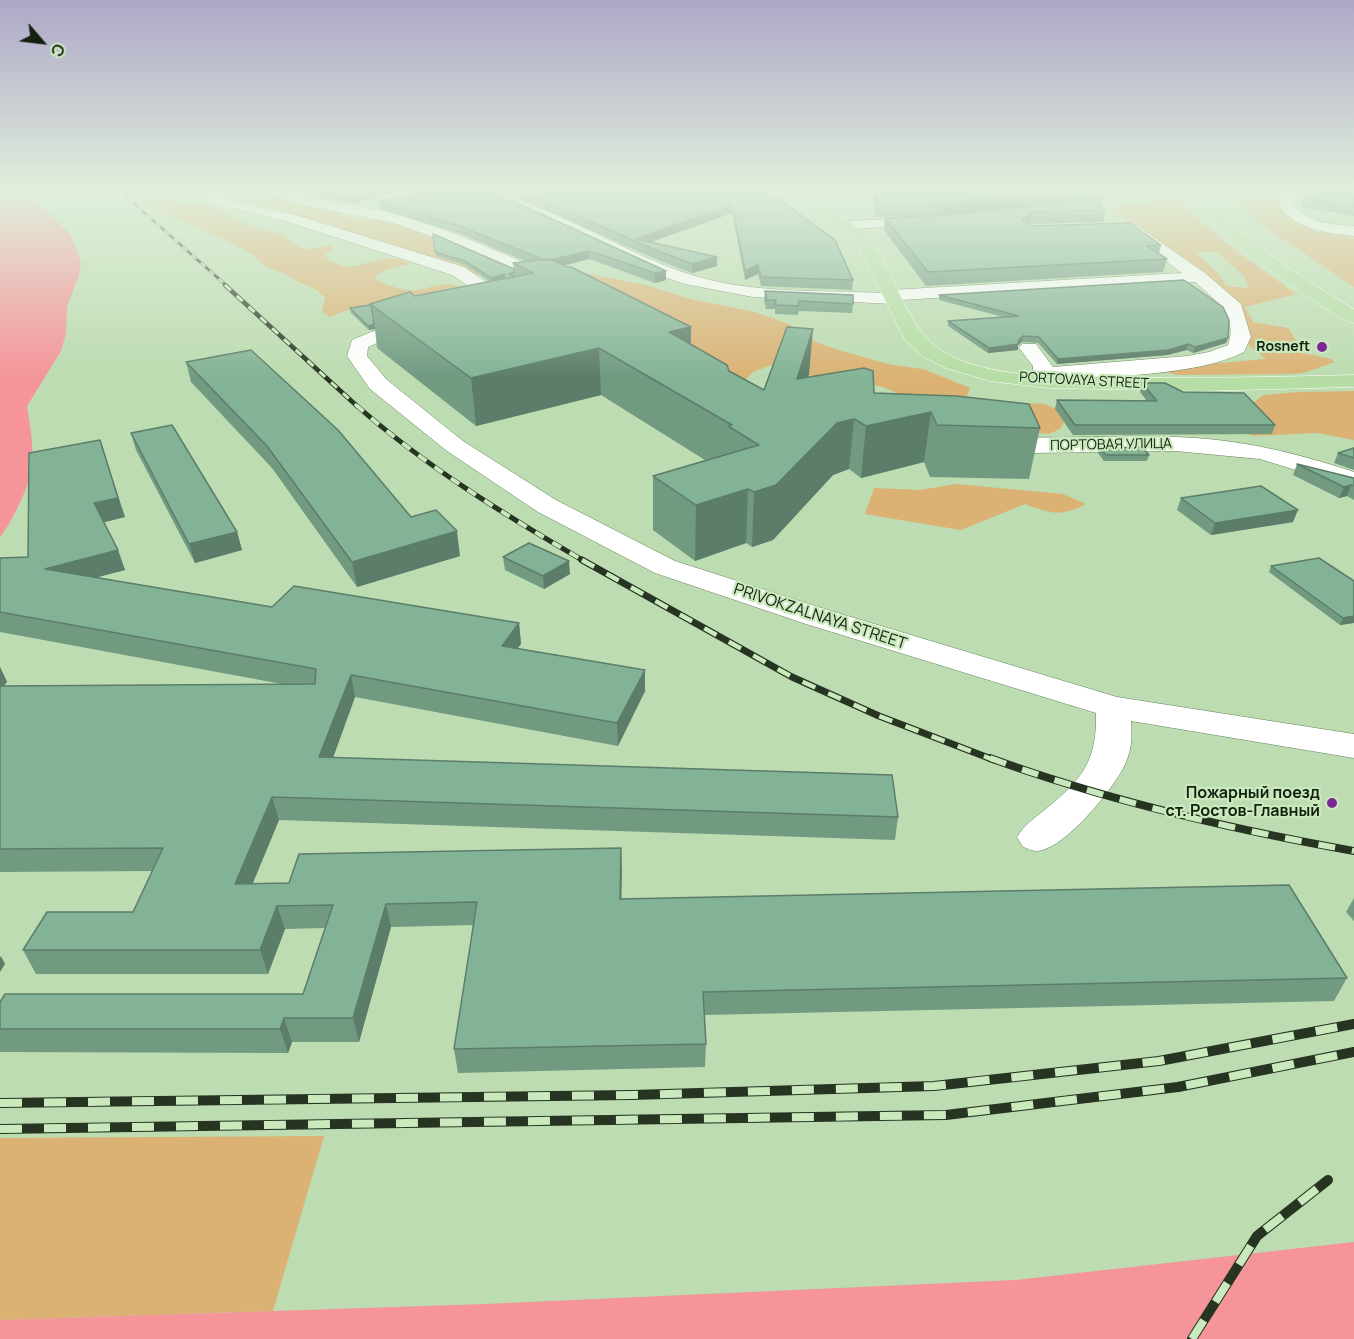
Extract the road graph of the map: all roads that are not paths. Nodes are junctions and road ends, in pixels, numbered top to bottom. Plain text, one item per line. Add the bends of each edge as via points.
1 (403, 253) edge
2 (488, 253) edge
3 (628, 253) edge
4 (870, 253) edge
5 (1166, 253) edge
6 (1261, 253) edge
7 (1199, 277) junction
8 (1333, 286) dead end
9 (545, 287) edge
10 (519, 295) edge
11 (496, 297) junction
12 (892, 297) junction
13 (1354, 299) edge
14 (470, 314) edge
15 (1354, 317) edge
16 (436, 323) edge
17 (1029, 348) dead end
18 (1044, 377) junction
19 (1354, 381) edge
20 (966, 440) edge
21 (1354, 480) edge
22 (1113, 707) junction
23 (1354, 746) edge
24 (1037, 837) dead end

1 - 11 street via 458,271
2 - 9 street
3 - 12 street via 691,280 753,292
4 - 12 main road, PORTOVAYA STREET
5 - 7 street
6 - 15 main road
7 - 12 street
7 - 18 street via 1235,308 1240,337 1237,348 1205,359
8 - 13 main road
10 - 11 street
11 - 14 street via 497,303
12 - 18 main road, PORTOVAYA STREET via 912,336 936,356 978,372
16 - 22 street, PRIVOKZALNAYA STREET via 378,336 359,344 357,356 378,384 455,446 547,506 665,567
17 - 18 street via 1043,366
18 - 19 main road, PORTOVAYA STREET via 1144,384
20 - 21 street, ПОРТОВАЯ УЛИЦА via 1030,446 1174,444 1260,452
22 - 23 street, PRIVOKZALNAYA STREET
22 - 24 street via 1113,744 1108,764 1091,790

